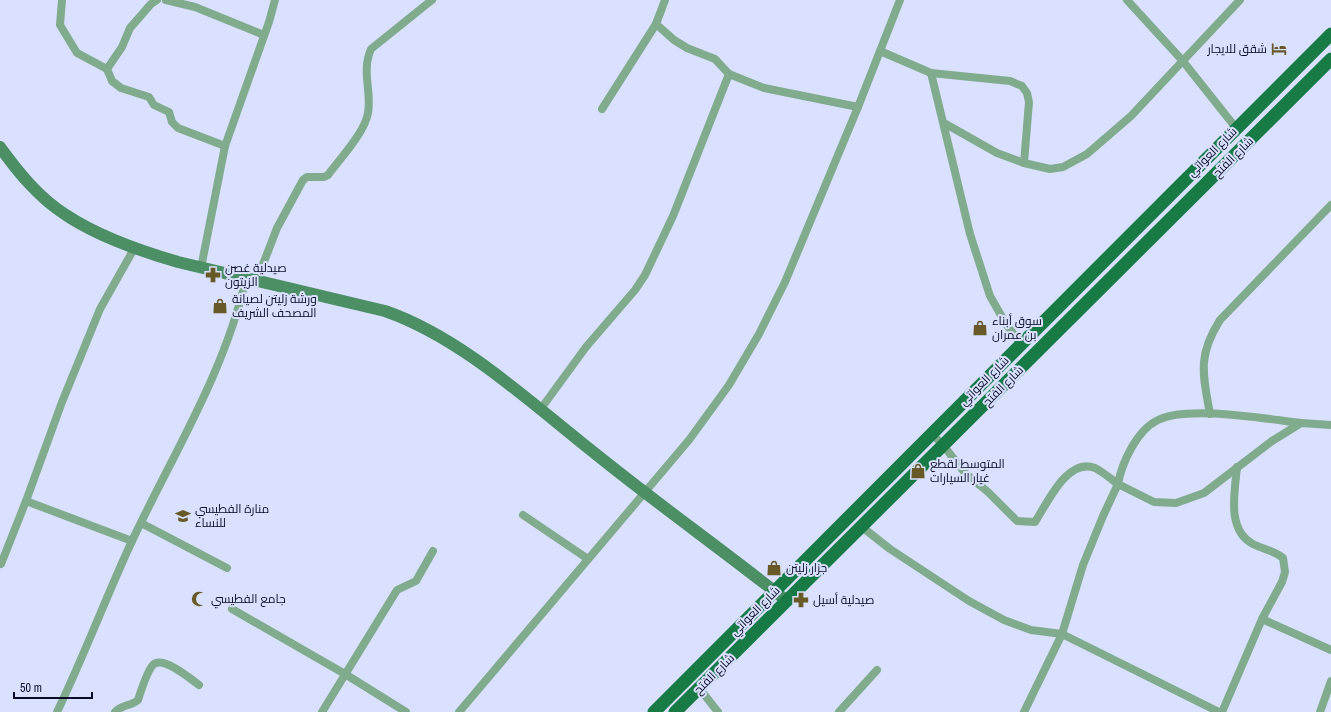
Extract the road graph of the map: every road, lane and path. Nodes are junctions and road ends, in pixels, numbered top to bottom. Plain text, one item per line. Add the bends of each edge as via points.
1 (62, 0) edge
2 (157, 0) edge
3 (166, 0) edge
4 (275, 0) edge
5 (432, 0) edge
6 (665, 0) edge
7 (900, 0) edge
8 (1127, 0) edge
9 (1240, 0) edge
10 (184, 2) edge
11 (656, 24) junction
12 (1331, 34) edge
13 (264, 36) junction
14 (880, 51) junction
15 (1331, 59) edge
16 (1182, 60) junction
17 (107, 69) junction
18 (931, 73) junction
19 (729, 74) junction
20 (858, 107) junction
21 (602, 109) dead end
22 (944, 123) junction
23 (1236, 128) junction
24 (225, 146) junction
25 (0, 147) edge
26 (1024, 164) junction
27 (1331, 205) edge
28 (135, 247) junction
29 (201, 268) junction
30 (252, 279) junction
31 (1021, 344) junction
32 (540, 410) junction
33 (1210, 414) junction
34 (1301, 423) junction
35 (1331, 425) edge
36 (932, 434) junction
37 (943, 445) junction
38 (1237, 467) junction
39 (1118, 484) junction
40 (644, 492) junction
41 (26, 501) junction
42 (523, 515) dead end
43 (141, 523) junction
44 (862, 527) junction
45 (132, 541) junction
46 (433, 551) dead end
47 (588, 559) junction
48 (0, 565) edge
49 (227, 568) dead end
50 (775, 591) junction
51 (787, 600) junction
52 (232, 609) dead end
53 (1262, 618) junction
54 (1062, 634) junction
55 (1331, 650) edge
56 (877, 670) dead end
57 (345, 674) junction
58 (1331, 681) edge
59 (199, 685) dead end
60 (700, 688) junction
61 (57, 712) edge
62 (115, 712) edge
63 (322, 712) edge
64 (406, 712) edge
65 (459, 712) edge
66 (654, 712) edge
67 (675, 712) edge
68 (718, 712) edge
69 (839, 712) edge
70 (1024, 712) edge
71 (1220, 712) edge
72 (1320, 712) edge

1 - 17 street via 60,25 77,53
2 - 17 street via 150,4 130,28 122,47
3 - 10 street
4 - 13 street
5 - 30 street via 371,49 366,60 368,113 362,128 328,175 324,178 307,177 303,180
6 - 11 street
7 - 14 street
8 - 16 street
9 - 16 street
10 - 13 street
11 - 19 street via 687,48 715,59
11 - 21 street
12 - 23 main road, شارع العواتي
13 - 24 street
14 - 18 street
14 - 20 street
15 - 37 main road, شارع الفتح
16 - 23 street
16 - 26 street via 1131,116 1087,154 1063,167 1050,169
17 - 24 street via 112,81 121,88 149,97 154,105 169,112 172,122 178,128
18 - 22 street
18 - 26 street via 1010,81 1022,86 1029,102
19 - 20 street via 764,88
19 - 32 street via 673,216 645,275 586,347
20 - 40 street via 785,282 760,334 729,385 693,434
22 - 26 street via 997,153
22 - 31 street via 970,234 990,296
23 - 31 main road, شارع العواتي
24 - 29 street
25 - 28 street via 14,167 64,214
27 - 33 street via 1220,320 1209,338 1204,355 1204,380
28 - 29 street
28 - 41 street via 100,308
29 - 30 street
30 - 32 street via 410,320 442,337 476,360
30 - 43 street via 198,410
31 - 36 main road, شارع العواتي
32 - 40 street
33 - 34 street
33 - 39 street via 1195,412 1169,416 1152,424 1136,442
34 - 35 street
34 - 38 street
36 - 37 street
36 - 50 main road, شارع العواتي
37 - 39 street via 964,473 988,492 1017,521 1035,522 1067,473 1076,468 1094,468
37 - 44 main road, شارع الفتح
38 - 39 street via 1204,493 1176,503 1154,502
38 - 53 street via 1234,506 1236,523 1245,538 1279,554 1286,564 1282,582
39 - 54 street via 1083,565
40 - 47 street
40 - 50 street
41 - 45 street
41 - 48 street
42 - 47 street
43 - 45 street
43 - 49 street
44 - 51 main road, شارع الفتح
44 - 54 street via 890,549 969,601 1004,620 1031,630
45 - 61 street
46 - 57 street via 416,581 397,590
47 - 65 street
50 - 51 street
50 - 66 main road, شارع العواتي
51 - 60 main road, شارع الفتح
52 - 57 street
53 - 55 street
53 - 71 street
54 - 70 street
54 - 71 street
56 - 69 street
57 - 63 street
57 - 64 street
58 - 72 street
59 - 62 street via 169,665 157,663 151,669 138,700 120,706
60 - 67 main road, شارع الفتح
60 - 68 street

